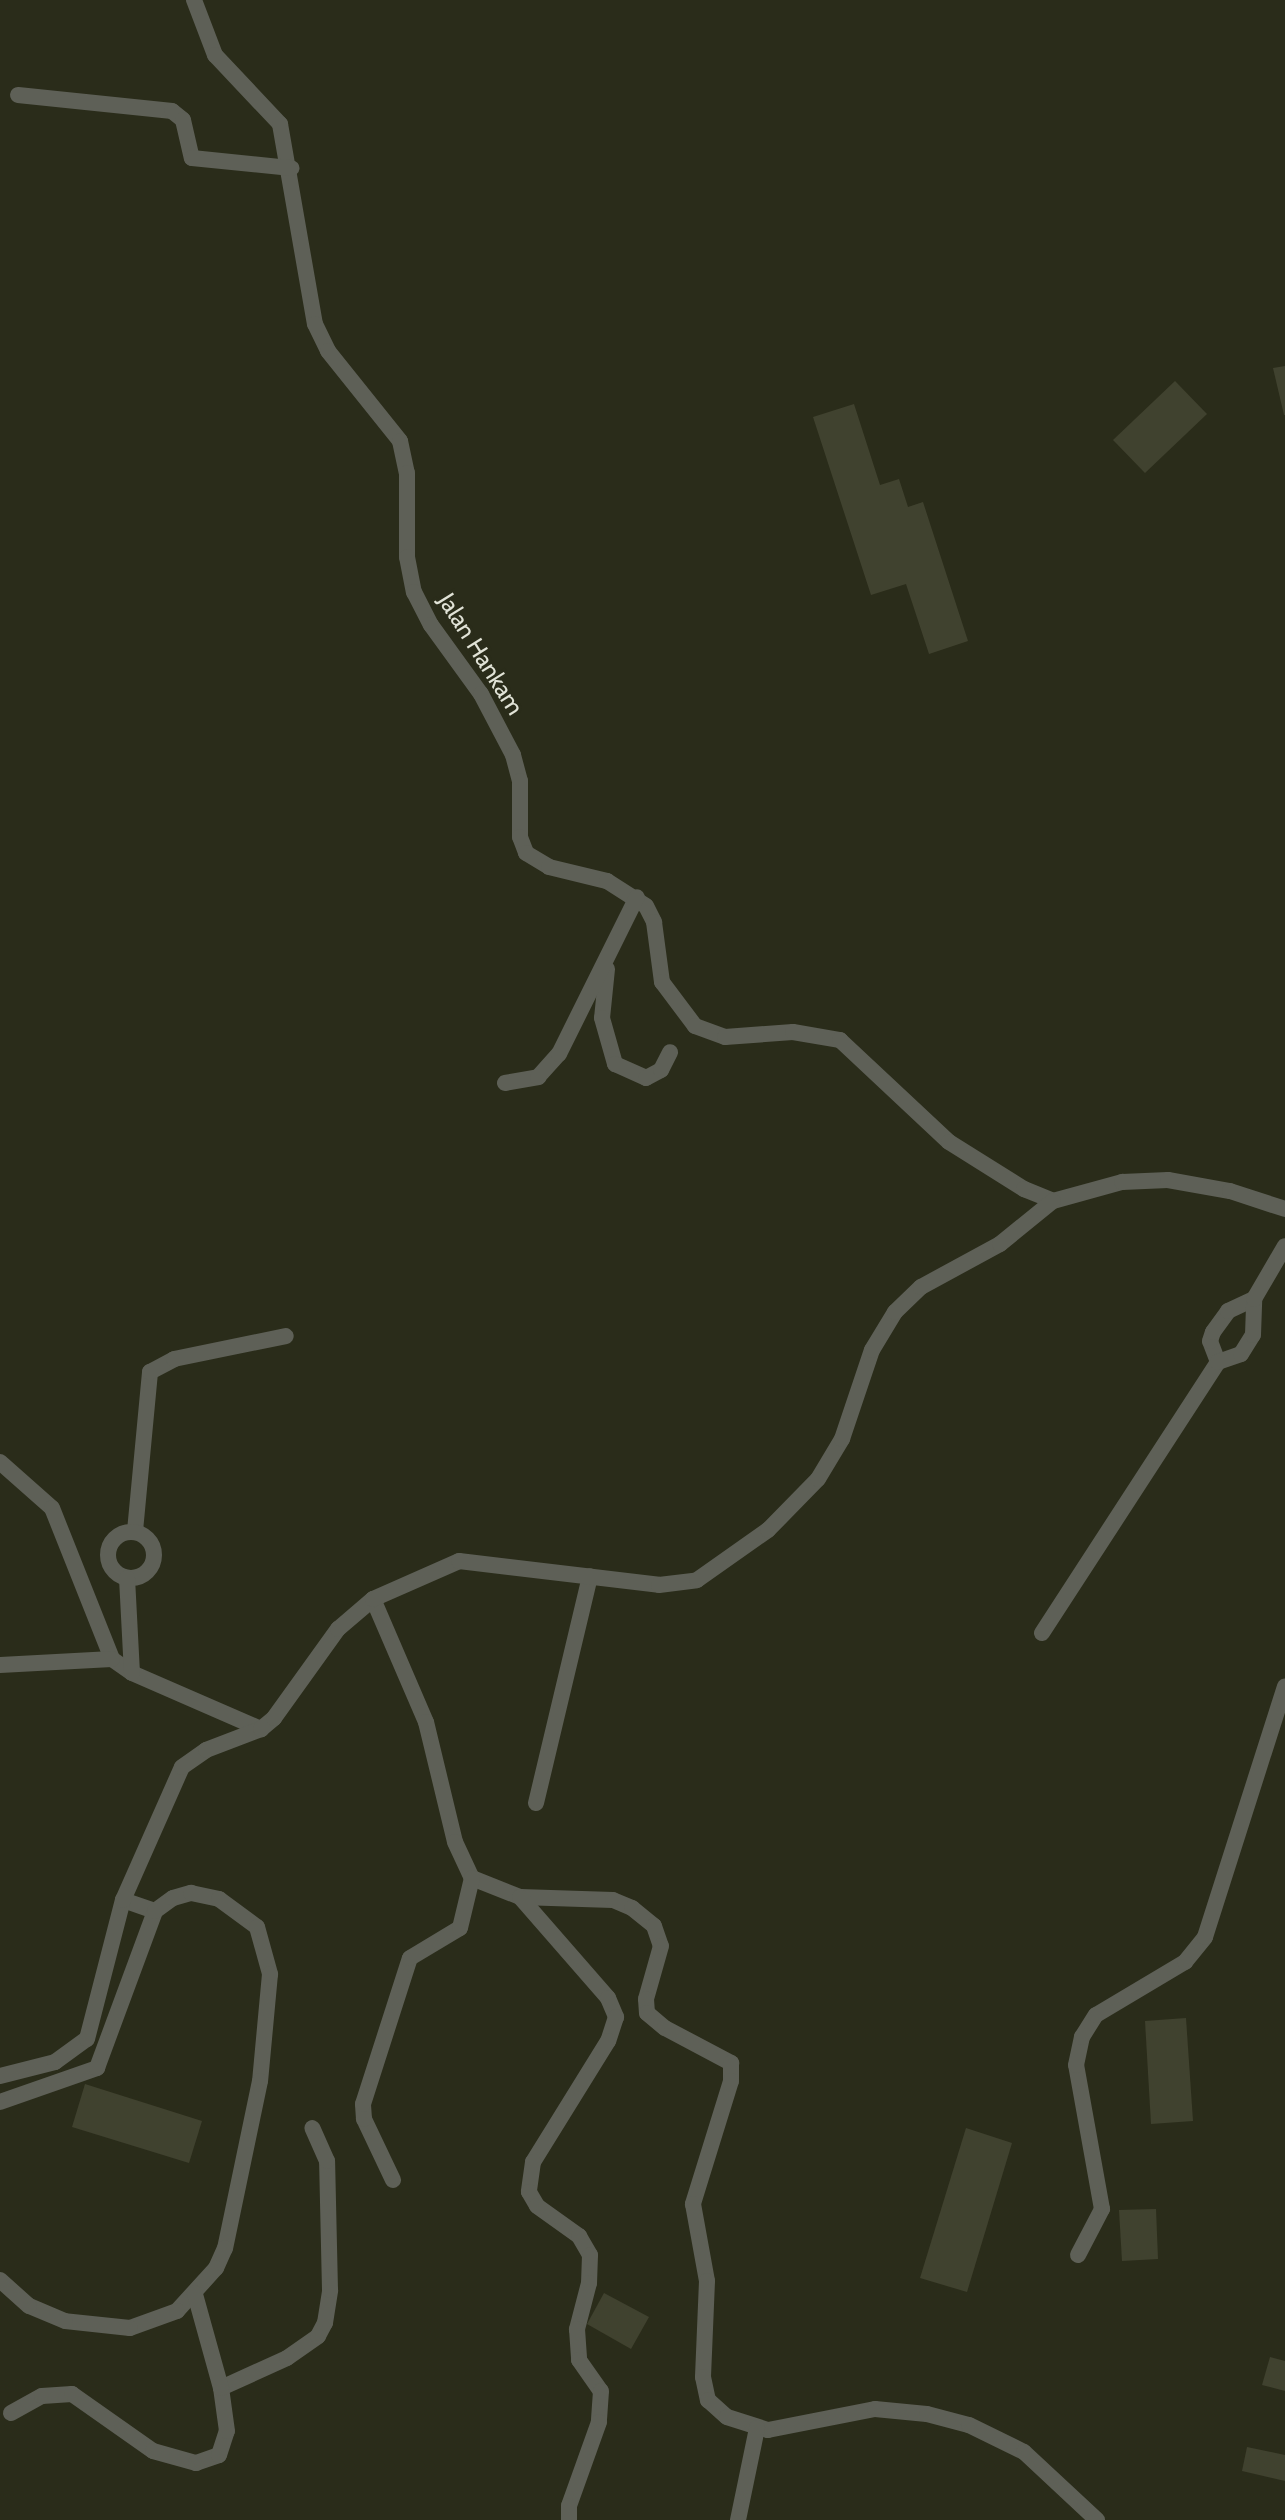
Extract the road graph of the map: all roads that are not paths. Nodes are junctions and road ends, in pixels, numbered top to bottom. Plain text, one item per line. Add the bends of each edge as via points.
1 (194, 0) edge
2 (18, 95) dead end
3 (291, 168) junction
4 (637, 897) junction
5 (610, 952) junction
6 (670, 1052) dead end
7 (505, 1083) dead end
8 (1053, 1201) junction
9 (1285, 1209) edge
10 (1285, 1246) edge
11 (1254, 1299) junction
12 (286, 1336) dead end
13 (1218, 1362) junction
14 (0, 1462) edge
15 (135, 1531) junction
16 (590, 1576) junction
17 (127, 1578) junction
18 (373, 1599) junction
19 (1042, 1633) dead end
20 (112, 1659) junction
21 (0, 1665) edge
22 (132, 1673) junction
23 (1285, 1686) edge
24 (261, 1729) junction
25 (536, 1803) dead end
26 (472, 1878) junction
27 (520, 1897) junction
28 (123, 1900) junction
29 (155, 1911) junction
30 (0, 2076) edge
31 (0, 2102) edge
32 (312, 2128) dead end
33 (393, 2180) dead end
34 (1078, 2255) dead end
35 (0, 2280) edge
36 (195, 2294) junction
37 (221, 2388) junction
38 (11, 2413) dead end
39 (757, 2428) junction
40 (569, 2520) edge
41 (738, 2520) edge
42 (1097, 2520) edge

1 - 3 street, Jalan Hankam via 215,55 273,112
2 - 3 street via 172,111 183,120 192,158
3 - 4 street, Jalan Hankam via 315,324 328,351 400,441 407,473 407,557 414,592 435,632 481,694 513,755 520,781 521,843 538,862 593,876
4 - 5 street
4 - 8 street via 653,918 662,982 695,1026 725,1037 793,1032 845,1042 949,1142 997,1175
5 - 6 street via 602,1018 611,1059 624,1073 646,1078 661,1070
5 - 7 street via 550,1066 525,1083
8 - 9 street via 1153,1179 1230,1191
8 - 16 street via 1000,1244 921,1287 895,1312 872,1350 851,1419 832,1458 800,1503 768,1530 697,1580 659,1585
10 - 11 street
11 - 13 street via 1253,1335 1241,1354
11 - 13 street via 1228,1311 1213,1332 1212,1351
12 - 15 street via 174,1359 150,1372
13 - 19 street
14 - 20 street via 52,1508
15 - 17 street via 119,1534 109,1546 113,1569
15 - 17 street via 153,1547 153,1563 143,1575
16 - 18 street via 459,1561
16 - 25 street
17 - 22 street
18 - 24 street via 338,1629
18 - 26 street via 426,1722 455,1842
20 - 21 street
20 - 22 street
22 - 24 street
23 - 34 street via 1205,1937 1185,1962 1096,2015 1082,2037 1076,2065 1102,2209
24 - 28 street via 212,1746 182,1767
26 - 27 street
26 - 33 street via 460,1928 410,1958 363,2104 364,2119
27 - 39 street via 613,1900 643,1915 661,1946 647,2013 732,2065 714,2145 693,2204 707,2281 703,2377 715,2408
27 - 40 street via 608,1998 616,2017 608,2041 533,2162 529,2192 537,2206 579,2236 590,2255 577,2329 579,2360 601,2391 599,2422
28 - 29 street
28 - 30 street via 87,2039 55,2062
29 - 31 street via 99,2066
29 - 36 street via 181,1895 219,1899 257,1927 269,1965 260,2081 245,2162 221,2260
32 - 37 street via 327,2161 330,2290 325,2323 318,2336 287,2358
35 - 36 street via 29,2306 97,2328 153,2324
36 - 37 street
37 - 38 street via 224,2445 219,2455 196,2463 145,2446 72,2394 42,2396
39 - 41 street
39 - 42 street via 791,2429 875,2409 950,2420 1024,2452

